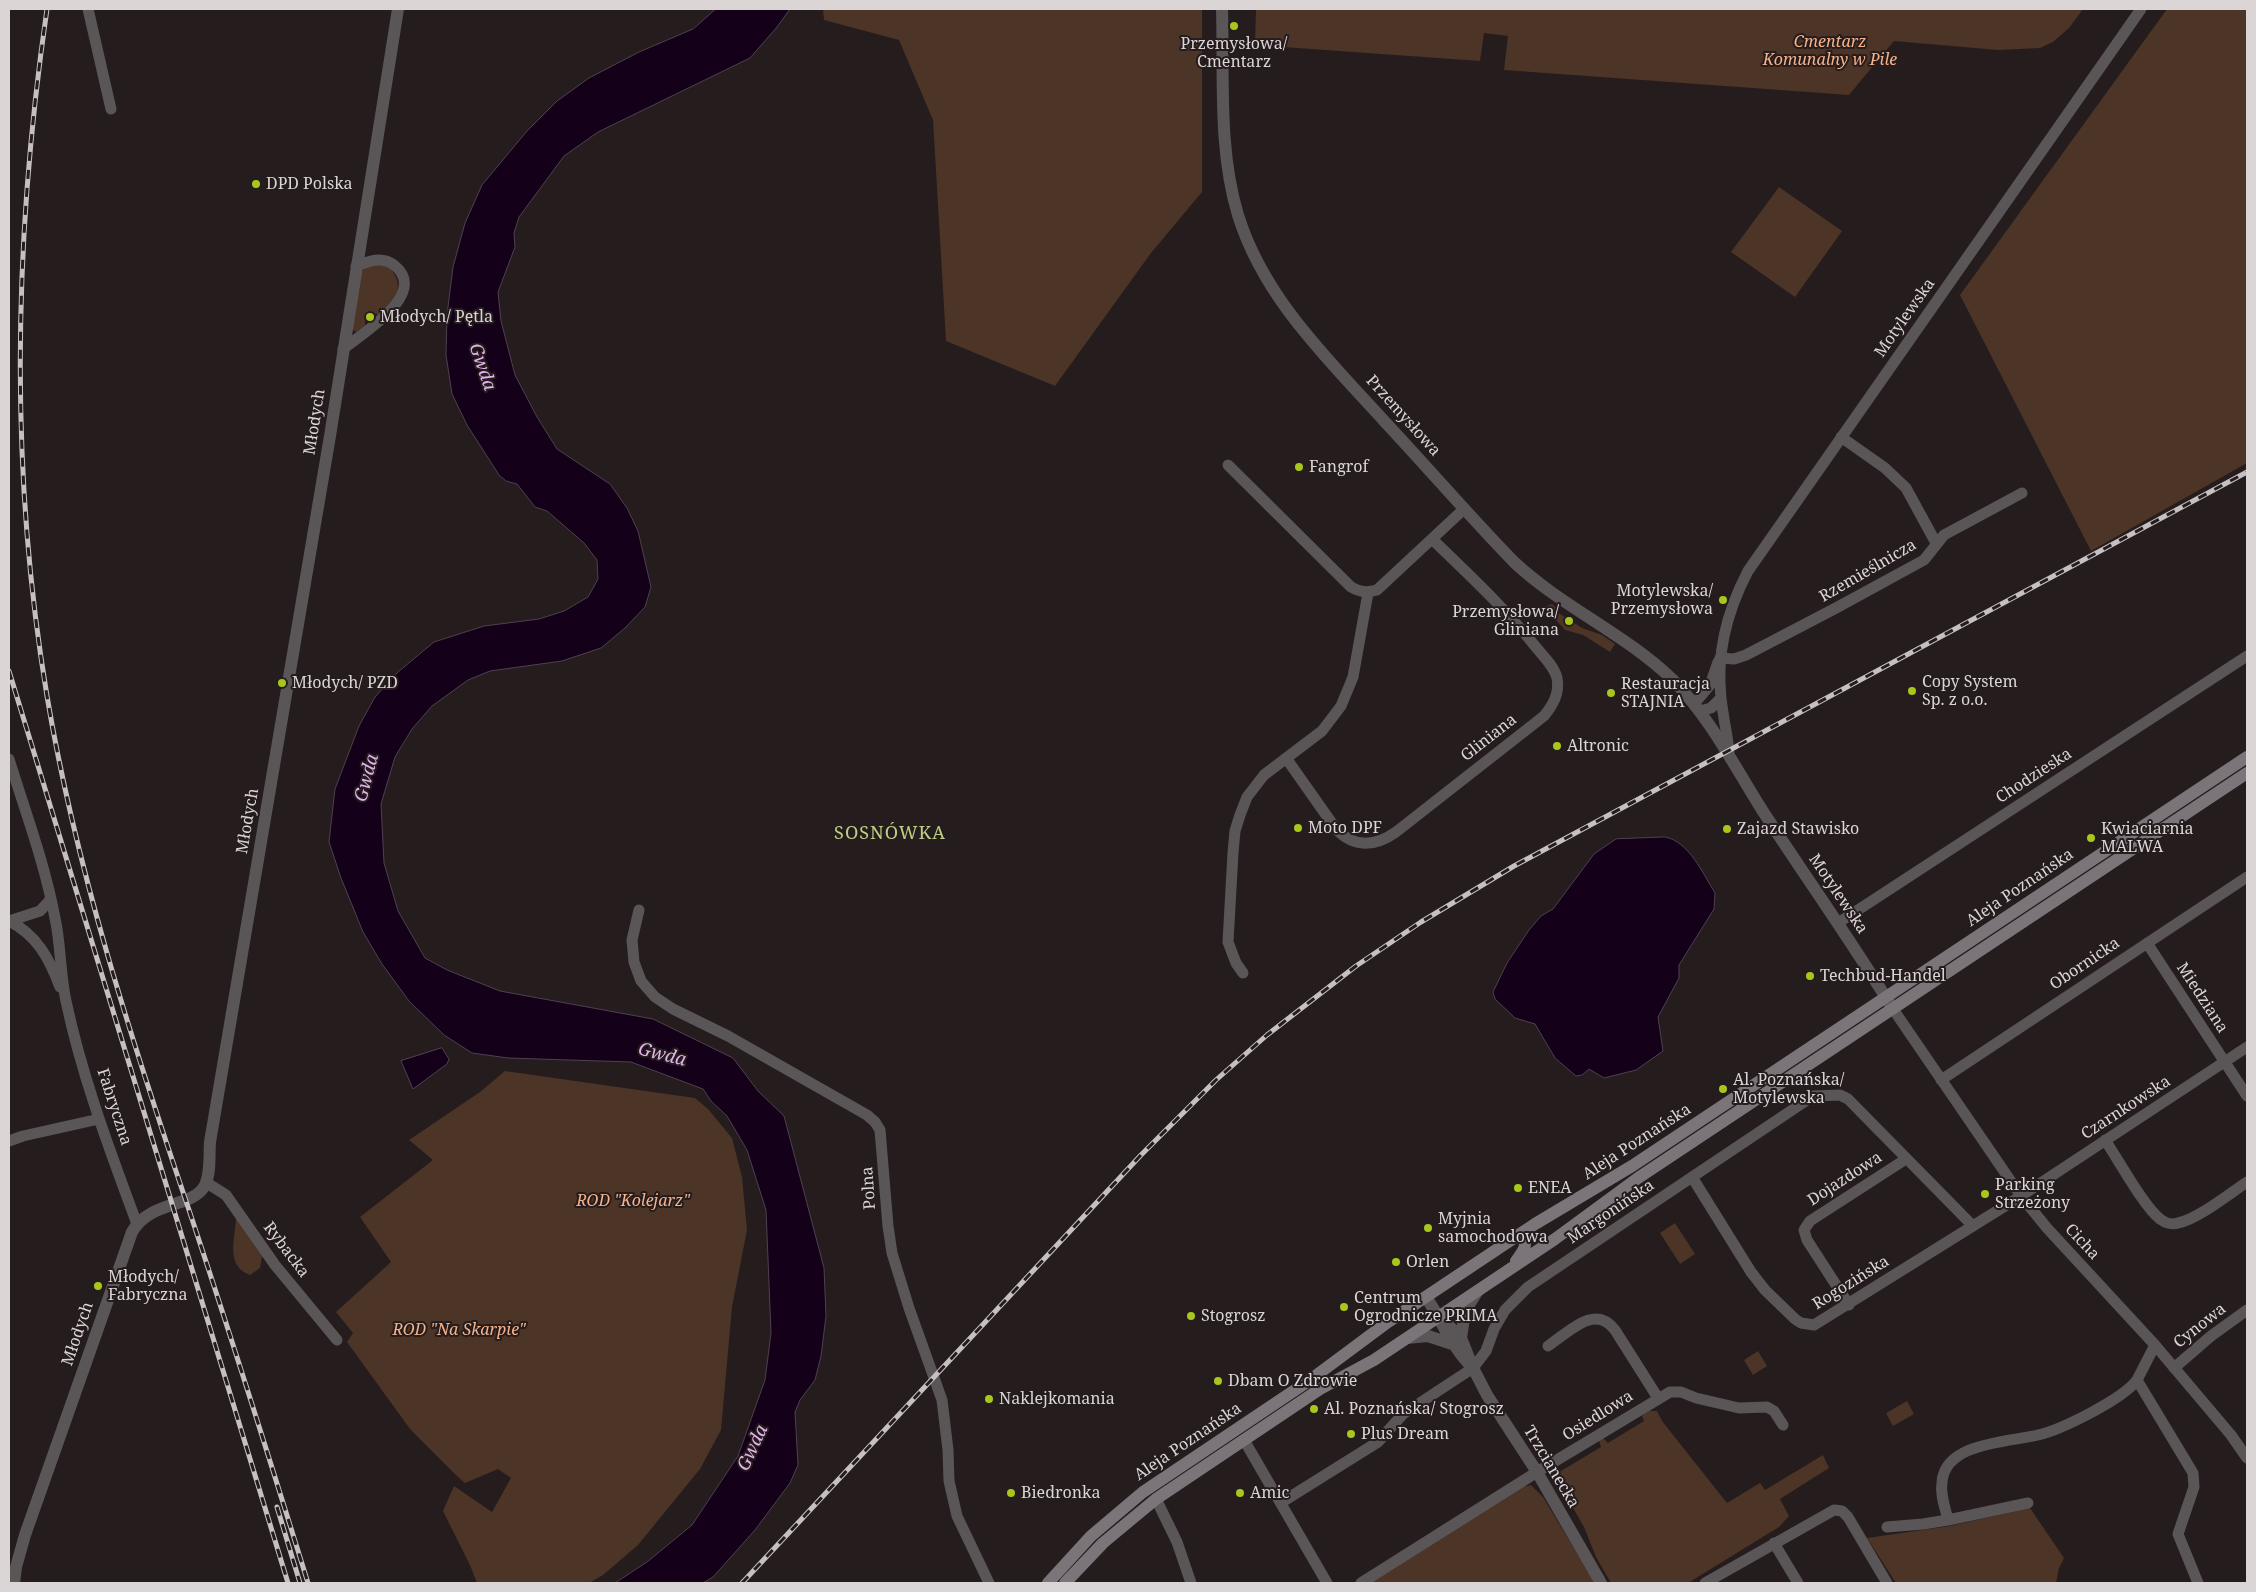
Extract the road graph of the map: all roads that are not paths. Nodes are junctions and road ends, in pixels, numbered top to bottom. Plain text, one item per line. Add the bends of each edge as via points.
1 (88, 9) edge
2 (398, 9) edge
3 (1222, 9) edge
4 (2142, 9) edge
5 (110, 109) dead end
6 (356, 266) junction
7 (343, 349) junction
8 (1841, 437) junction
9 (1228, 465) dead end
10 (2022, 493) dead end
11 (1464, 509) junction
12 (1432, 539) junction
13 (1936, 543) junction
14 (1368, 593) junction
15 (2247, 656) edge
16 (1720, 658) junction
17 (1721, 698) junction
18 (1697, 707) junction
19 (1728, 751) junction
20 (2247, 757) edge
21 (1286, 758) junction
22 (9, 759) edge
23 (2247, 773) edge
24 (2247, 877) edge
25 (51, 899) junction
26 (639, 910) dead end
27 (1838, 923) junction
28 (2147, 943) junction
29 (1243, 973) dead end
30 (1886, 997) junction
31 (65, 999) junction
32 (1893, 1009) junction
33 (2247, 1046) edge
34 (2225, 1062) junction
35 (1941, 1080) junction
36 (2247, 1096) edge
37 (99, 1120) junction
38 (2106, 1140) junction
39 (9, 1141) edge
40 (1906, 1159) junction
41 (1692, 1177) junction
42 (2247, 1182) edge
43 (206, 1183) junction
44 (2022, 1196) junction
45 (137, 1224) junction
46 (1972, 1225) junction
47 (1523, 1232) junction
48 (1510, 1270) junction
49 (1476, 1292) junction
50 (1426, 1297) junction
51 (1849, 1305) junction
52 (2247, 1310) edge
53 (1440, 1316) junction
54 (1407, 1338) junction
55 (337, 1340) dead end
56 (1456, 1341) junction
57 (2154, 1345) junction
58 (1548, 1346) dead end
59 (1473, 1368) junction
60 (2174, 1368) junction
61 (2137, 1380) junction
62 (1658, 1398) junction
63 (1783, 1426) dead end
64 (1244, 1440) junction
65 (2247, 1458) edge
66 (1537, 1472) junction
67 (1156, 1499) junction
68 (1282, 1502) junction
69 (2028, 1503) dead end
70 (1948, 1520) junction
71 (1887, 1527) dead end
72 (1774, 1543) junction
73 (14, 1583) edge
74 (989, 1583) edge
75 (1048, 1583) edge
76 (1065, 1583) edge
77 (1191, 1583) edge
78 (1327, 1583) edge
79 (1361, 1583) edge
80 (1602, 1583) edge
81 (1704, 1583) edge
82 (1798, 1583) edge
83 (1887, 1583) edge
84 (2198, 1583) edge

1 - 5 street
2 - 6 street, Młodych
3 - 11 street, Przemysłowa via 1224,138 1238,215 1255,259 1300,326
4 - 8 street, Motylewska
6 - 7 street, Młodych
6 - 7 street via 376,260 388,262 400,272 404,290 396,306
7 - 43 street, Młodych
8 - 13 street via 1885,468 1906,488
8 - 16 street, Motylewska via 1748,571 1729,614
9 - 14 street via 1351,586
10 - 13 street, Rzemieślnicza
11 - 12 street
11 - 18 street, Przemysłowa via 1526,573 1631,645
12 - 14 street via 1377,590
12 - 21 street, Gliniana via 1517,624 1551,666 1558,689 1551,707 1544,716 1396,832 1376,843 1361,844 1344,837
13 - 16 street, Rzemieślnicza via 1924,560 1836,608 1746,655 1734,659
14 - 21 street via 1353,677 1341,706 1322,731
15 - 27 street, Chodzieska
16 - 17 street, Motylewska
16 - 18 street, Motylewska
17 - 18 street via 1711,708
17 - 19 street, Motylewska
18 - 19 street, Przemysłowa
19 - 27 street, Motylewska via 1764,813
20 - 30 main road, Aleja Poznańska
21 - 29 street via 1264,775 1247,797 1235,831 1228,942
22 - 25 street, Fabryczna
23 - 32 main road, Aleja Poznańska
24 - 28 street, Obornicka
25 - 31 street, Fabryczna
25 - 31 street, Fabryczna via 40,911 9,921 40,945
26 - 74 street, Polna via 632,940 634,962 644,986 655,997 673,1010 728,1036 867,1115 880,1130 892,1253 942,1400 949,1481 957,1516
27 - 30 street, Motylewska
28 - 34 street, Miedziana
28 - 35 street, Obornicka
30 - 32 street
30 - 47 main road, Aleja Poznańska via 1621,1173
31 - 37 street, Fabryczna
32 - 35 street, Cicha
32 - 48 main road, Aleja Poznańska via 1633,1182
33 - 34 street, Czarnkowska
34 - 36 street, Miedziana
34 - 38 street, Czarnkowska
35 - 44 street, Cicha
37 - 39 street
37 - 45 street, Fabryczna
38 - 42 street via 2152,1211 2169,1224 2192,1218
38 - 44 street, Czarnkowska
40 - 41 street, Margonińska via 1848,1099 1840,1095 1816,1094
40 - 46 street, Margonińska
40 - 51 street, Dojazdowa via 1810,1221 1804,1230 1807,1240
41 - 51 street, Rogozińska via 1751,1272 1795,1319 1814,1325
41 - 59 street, Margonińska via 1521,1293 1505,1310 1486,1351
43 - 45 street, Młodych via 198,1194 155,1210
43 - 55 street, Rybacka via 226,1195 275,1265
44 - 46 street, Rogozińska
44 - 57 street, Cicha via 2047,1228
45 - 73 street, Młodych via 127,1244 25,1535
46 - 51 street, Rogozińska
47 - 48 main road via 1526,1248
47 - 50 main road, Aleja Poznańska
48 - 49 main road, Aleja Poznańska
49 - 53 main road, Aleja Poznańska
49 - 56 street via 1465,1311
50 - 53 street, Trzcianecka
50 - 75 main road, Aleja Poznańska via 1138,1496 1097,1531
52 - 60 street, Cynowa via 2210,1336
53 - 54 main road, Aleja Poznańska
53 - 56 street, Trzcianecka
54 - 56 street via 1428,1336
54 - 64 main road, Aleja Poznańska via 1320,1389
56 - 59 street, Trzcianecka
57 - 60 street, Cicha
57 - 61 street
58 - 62 street via 1592,1318 1607,1321
59 - 66 street, Trzcianecka
59 - 68 street, Margonińska via 1403,1414 1378,1442
60 - 65 street, Cicha
61 - 70 street via 2124,1393 2052,1431 1987,1444 1958,1456 1942,1481 1941,1492
61 - 84 street via 2193,1473 2194,1487 2178,1534
62 - 63 street, Osiedlowa via 1676,1391 1739,1408 1767,1407 1774,1411
62 - 66 street, Osiedlowa
64 - 67 main road, Aleja Poznańska
64 - 68 street
66 - 79 street, Osiedlowa
66 - 80 street, Trzcianecka
67 - 76 main road, Aleja Poznańska via 1107,1539
67 - 77 street
68 - 78 street
69 - 70 street
70 - 71 street
72 - 81 street
72 - 82 street
72 - 83 street via 1827,1512 1844,1512

